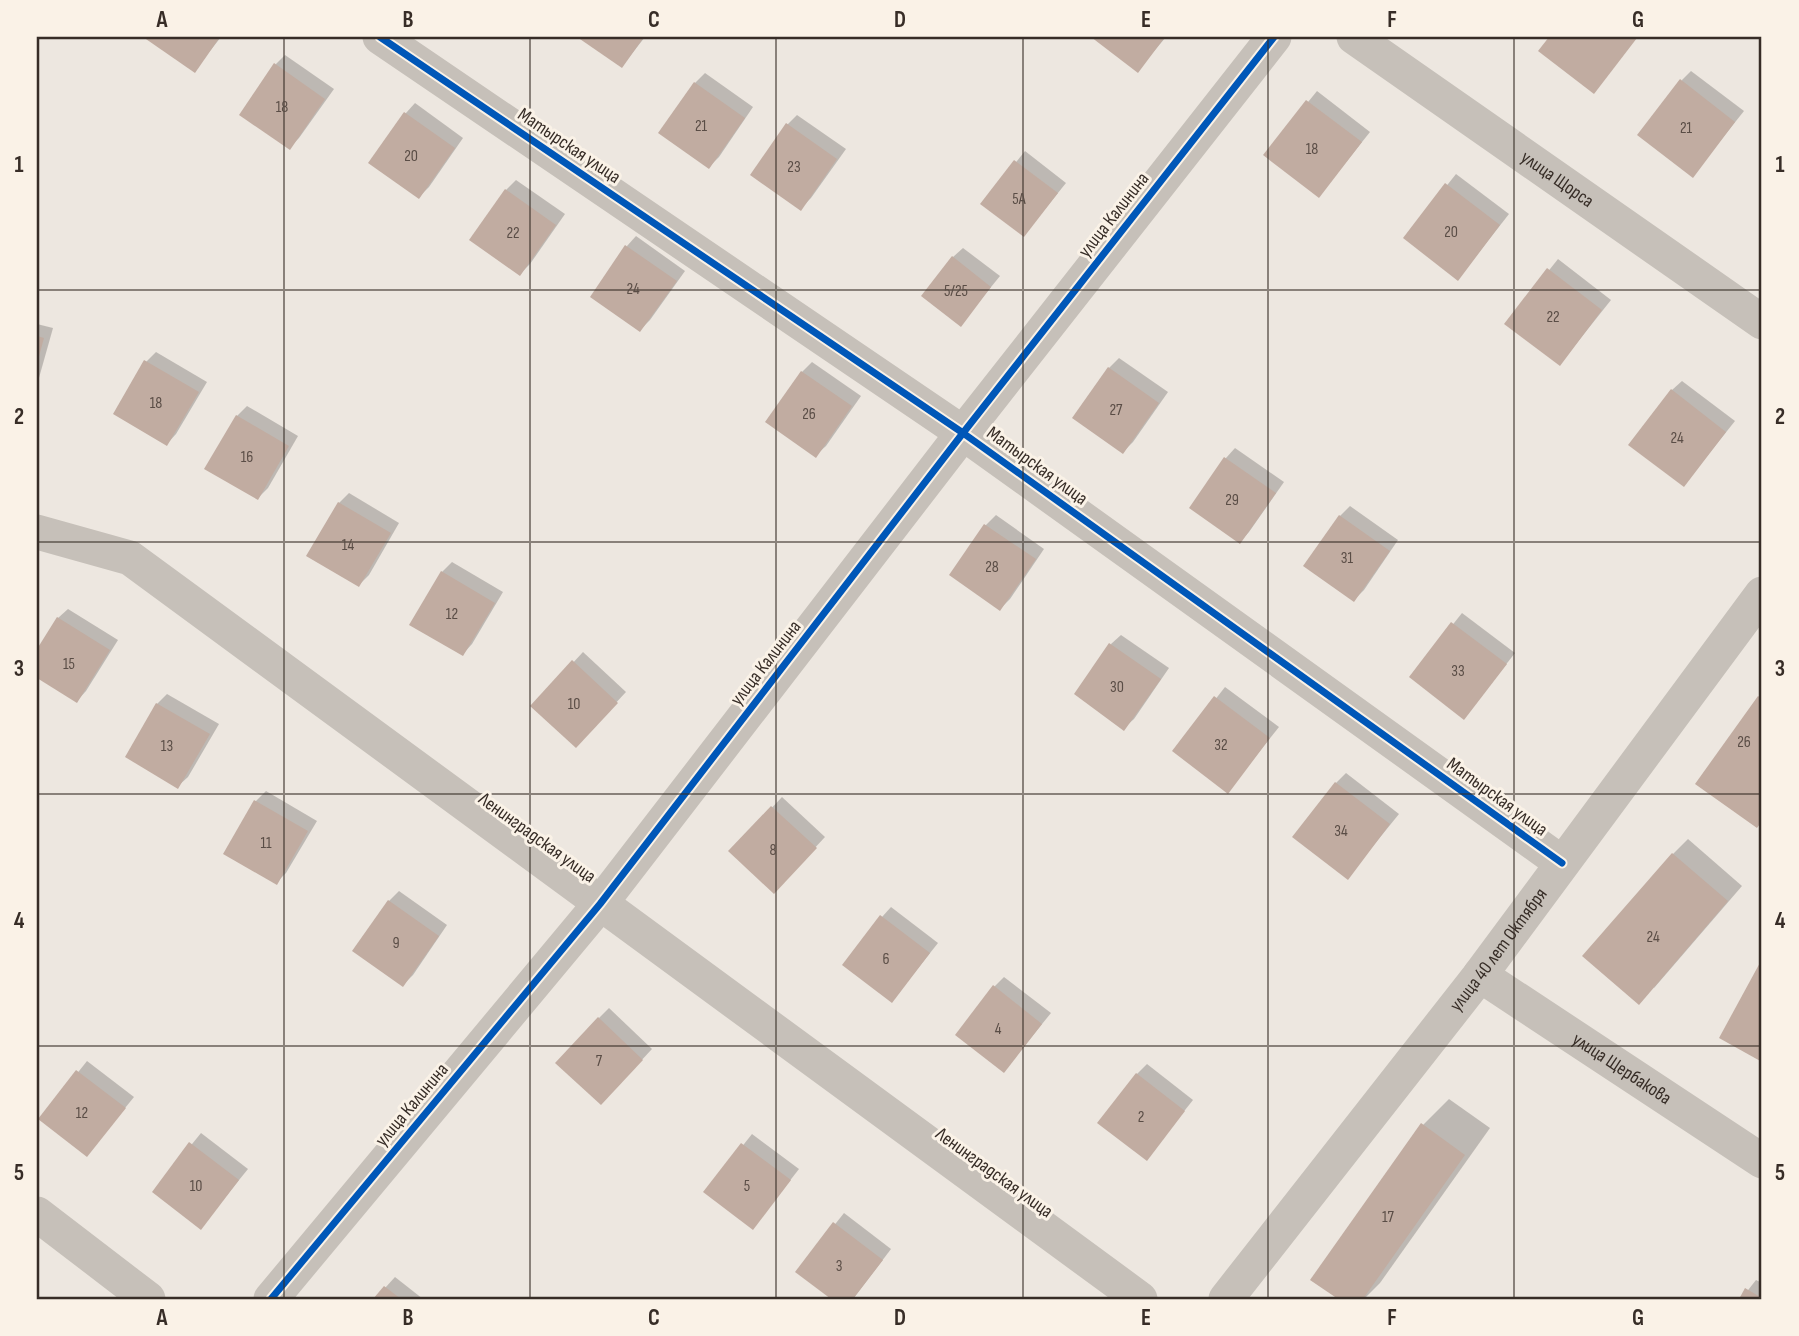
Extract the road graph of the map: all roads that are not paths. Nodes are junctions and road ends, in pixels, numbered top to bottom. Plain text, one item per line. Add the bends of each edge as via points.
1 (380, 37) edge
2 (1275, 37) edge
3 (1354, 37) edge
4 (1762, 323) edge
5 (963, 433) junction
6 (37, 532) edge
7 (1762, 594) edge
8 (1562, 863) junction
9 (600, 904) junction
10 (1480, 975) junction
11 (1762, 1161) edge
12 (37, 1214) edge
13 (148, 1299) edge
14 (271, 1299) edge
15 (1140, 1299) edge
16 (1226, 1299) edge

1 - 5 street, Матырская улица
2 - 5 street, улица Калинина
3 - 4 street, улица Щорса
5 - 8 street, Матырская улица
5 - 9 street, улица Калинина
6 - 9 street, Ленинградская улица via 130,558
7 - 8 street, улица 40 лет Октября
8 - 10 street, улица 40 лет Октября
9 - 14 street, улица Калинина
9 - 15 street, Ленинградская улица
10 - 11 street, улица Щербакова
10 - 16 street, улица 40 лет Октября
12 - 13 street

